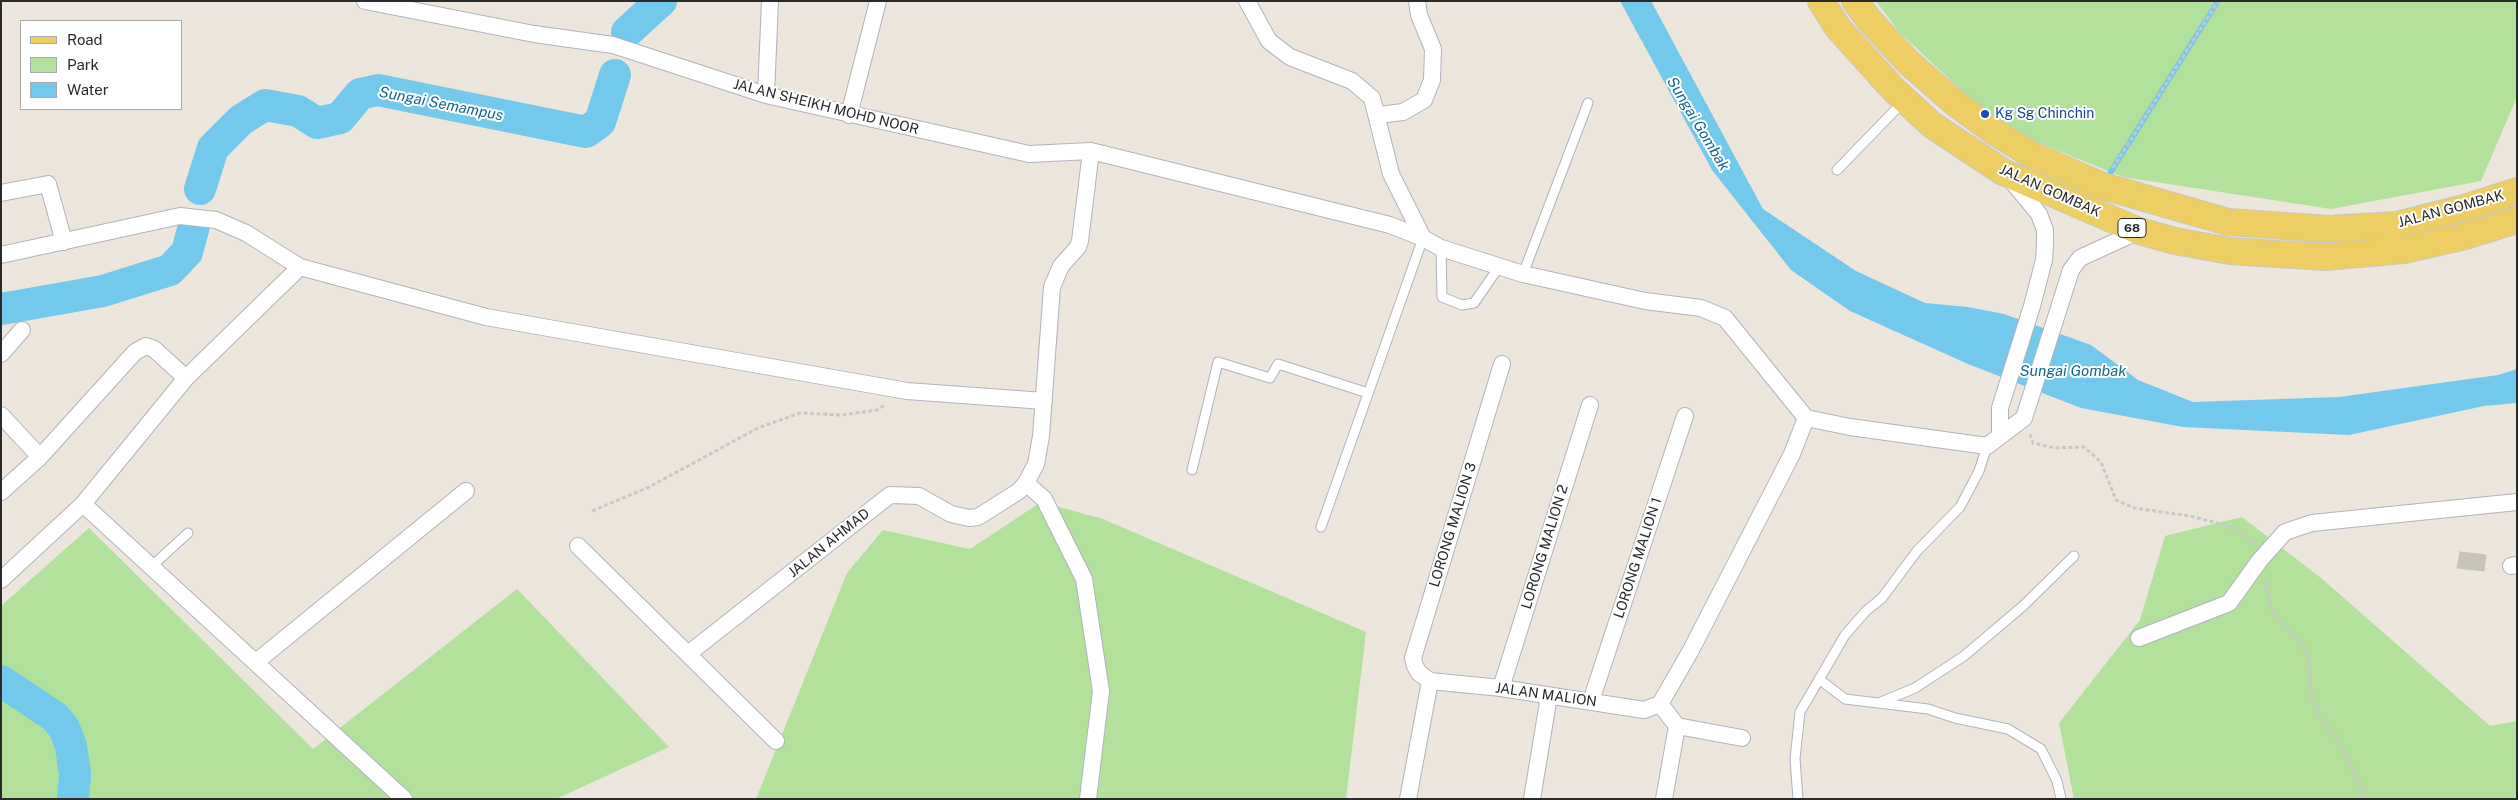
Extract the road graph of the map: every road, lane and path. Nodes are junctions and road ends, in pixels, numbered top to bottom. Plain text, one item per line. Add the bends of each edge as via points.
1 (365, 1) edge
2 (770, 1) edge
3 (878, 1) edge
4 (1248, 1) edge
5 (1417, 1) edge
6 (1821, 1) edge
7 (1855, 1) edge
8 (2218, 1) edge
9 (766, 95) junction
10 (1903, 101) junction
11 (1588, 103) dead end
12 (849, 115) junction
13 (1378, 115) junction
14 (1091, 151) junction
15 (1837, 170) dead end
16 (2003, 172) junction
17 (2103, 186) junction
18 (2517, 190) edge
19 (1, 193) edge
20 (2517, 220) edge
21 (2139, 231) junction
22 (1423, 238) junction
23 (64, 242) junction
24 (1441, 248) junction
25 (1, 255) edge
26 (300, 267) junction
27 (1499, 267) junction
28 (1523, 274) junction
29 (22, 330) dead end
30 (1, 354) edge
31 (1502, 364) dead end
32 (186, 378) junction
33 (907, 391) junction
34 (1368, 393) junction
35 (1044, 401) junction
36 (1590, 405) dead end
37 (1, 415) edge
38 (1685, 416) dead end
39 (1806, 418) junction
40 (2024, 418) junction
41 (2000, 436) junction
42 (1987, 446) junction
43 (40, 457) junction
44 (1192, 470) dead end
45 (1026, 482) junction
46 (466, 491) dead end
47 (1, 492) edge
48 (2517, 502) edge
49 (83, 504) junction
50 (592, 511) dead end
51 (1321, 527) dead end
52 (188, 533) dead end
53 (578, 546) dead end
54 (2074, 556) dead end
55 (2260, 560) junction
56 (152, 566) junction
57 (1, 580) edge
58 (2139, 638) dead end
59 (688, 654) junction
60 (256, 662) junction
61 (1819, 679) junction
62 (1430, 681) junction
63 (1501, 688) junction
64 (1549, 696) junction
65 (1591, 701) junction
66 (1878, 703) junction
67 (1660, 704) junction
68 (1677, 726) junction
69 (1742, 738) dead end
70 (776, 741) dead end
71 (404, 799) edge
72 (1088, 799) edge
73 (1408, 799) edge
74 (1532, 799) edge
75 (1664, 799) edge
76 (1798, 799) edge
77 (2061, 799) edge
78 (2365, 799) edge

1 - 9 street, JALAN SHEIKH MOHD NOOR via 525,32 613,44
2 - 9 street
3 - 12 street
4 - 13 street via 1269,41 1290,56 1352,81 1372,98
5 - 13 street via 1432,49 1432,80 1424,100 1403,112
6 - 10 main road, JALAN GOMBAK / 68 via 1838,28
7 - 17 main road, JALAN GOMBAK / 68 via 1908,62 1961,108 2032,156
8 - 17 path
9 - 12 street, JALAN SHEIKH MOHD NOOR
10 - 15 lane
10 - 16 main road, JALAN GOMBAK / 68 via 1932,125
11 - 28 lane
12 - 14 street, JALAN SHEIKH MOHD NOOR via 1029,154
13 - 22 street via 1391,174
14 - 22 street, JALAN SHEIKH MOHD NOOR via 1390,226
14 - 35 street via 1078,247 1061,266 1052,287
16 - 21 main road, JALAN GOMBAK / 68
16 - 41 street via 2039,214 2045,230 2044,260 2000,408
17 - 18 main road, JALAN GOMBAK / 68 via 2228,222 2328,229 2396,225 2464,208
19 - 23 street via 48,184
20 - 21 main road, JALAN GOMBAK / 68 via 2404,250 2325,257 2230,251
21 - 40 street via 2080,258 2071,270
22 - 24 street, JALAN SHEIKH MOHD NOOR
22 - 34 lane
23 - 25 street
23 - 26 street via 180,216 216,220 246,233
24 - 27 street, JALAN SHEIKH MOHD NOOR
24 - 27 lane via 1442,297 1462,305 1474,303
26 - 32 street
26 - 33 street via 486,317
27 - 28 street, JALAN SHEIKH MOHD NOOR
28 - 39 street, JALAN SHEIKH MOHD NOOR via 1645,301 1700,308 1725,318
29 - 30 street
31 - 62 street, LORONG MALION 3 via 1413,658 1419,673
32 - 43 street via 154,349 146,346 135,352
32 - 49 street
33 - 35 street
33 - 50 path via 877,410 842,415 800,413 758,428 648,487
34 - 44 lane via 1278,364 1270,378 1218,362
34 - 51 lane
35 - 45 street via 1036,464
36 - 63 street, LORONG MALION 2
37 - 43 street
38 - 65 street, LORONG MALION 1
39 - 42 street
39 - 67 street via 1792,454
40 - 41 street
40 - 55 path via 2033,443 2055,448 2084,447 2102,462 2116,500 2134,508 2190,516 2229,526 2249,538
41 - 42 street
42 - 61 lane via 1979,471 1960,507 1917,551 1882,598 1845,634
43 - 47 street
45 - 59 street, JALAN AHMAD via 1019,491 985,514 969,518 951,514 919,496 890,495
45 - 72 street via 1044,499 1084,580 1101,691
46 - 60 street
48 - 55 street via 2312,523 2285,532
49 - 56 street
49 - 57 street
52 - 56 lane
53 - 59 street
54 - 66 lane via 2023,606 1964,656 1915,688
55 - 58 street via 2229,603
55 - 78 path via 2265,572 2270,610 2305,649 2310,689 2319,715 2342,746
56 - 60 street
59 - 70 street
60 - 71 street
61 - 66 lane via 1845,700
61 - 76 lane via 1800,712 1795,759
62 - 63 street, JALAN MALION
62 - 73 street
63 - 64 street, JALAN MALION
64 - 65 street, JALAN MALION
64 - 74 street
65 - 67 street, JALAN MALION via 1644,710
66 - 77 lane via 1928,709 2008,729 2041,749 2057,781
67 - 68 street
68 - 69 street
68 - 75 street

